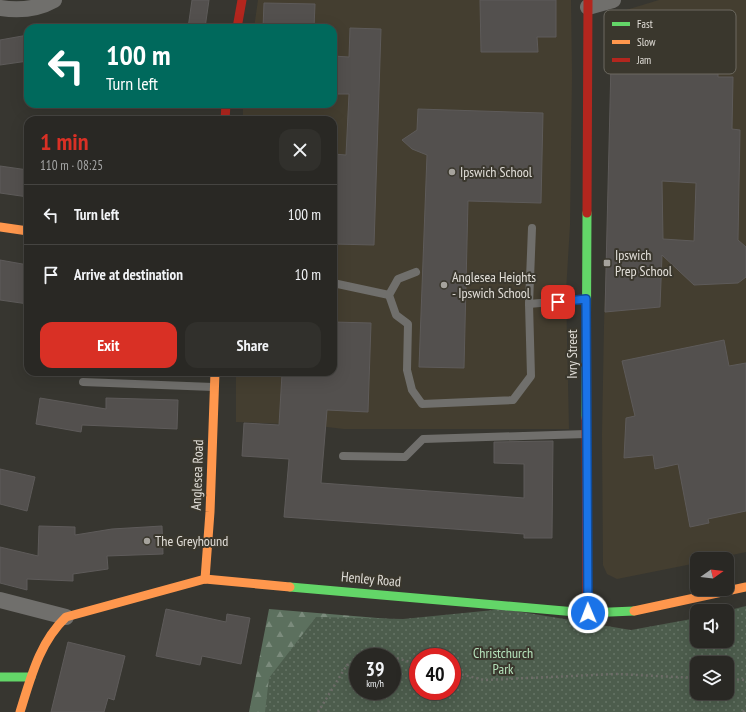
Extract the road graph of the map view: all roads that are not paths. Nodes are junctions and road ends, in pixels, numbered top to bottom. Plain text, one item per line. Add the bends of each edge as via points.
1 (54, 0) edge
2 (242, 0) edge
3 (613, 0) edge
4 (588, 4) edge
5 (0, 8) edge
6 (238, 24) edge
7 (0, 227) edge
8 (532, 228) dead end
9 (24, 230) edge
10 (416, 272) dead end
11 (337, 284) edge
12 (389, 294) junction
13 (586, 299) junction
14 (529, 304) junction
15 (215, 376) edge
16 (83, 382) dead end
17 (214, 387) junction
18 (587, 434) junction
19 (343, 456) dead end
20 (205, 579) junction
21 (746, 587) edge
22 (0, 600) edge
23 (588, 613) junction
24 (66, 617) junction
25 (0, 678) edge
26 (31, 678) junction
27 (20, 712) edge

1 - 5 street via 30,8
2 - 6 street
3 - 4 street
4 - 13 street, Ivry Street
7 - 9 street
8 - 14 lane
10 - 12 lane via 398,280
11 - 12 lane
12 - 14 lane via 396,315 408,324 406,370 412,390 422,404 513,400 530,376
13 - 14 lane
13 - 18 street, Ivry Street
15 - 17 street, Anglesea Road
16 - 17 lane
17 - 20 street, Anglesea Road
18 - 19 lane via 422,438 405,457
18 - 23 street, Ivry Street
20 - 23 street, Henley Road
20 - 24 street, Henley Road
21 - 23 street, Henley Road via 634,611
22 - 24 street
24 - 26 street via 46,639
25 - 26 street
26 - 27 street

